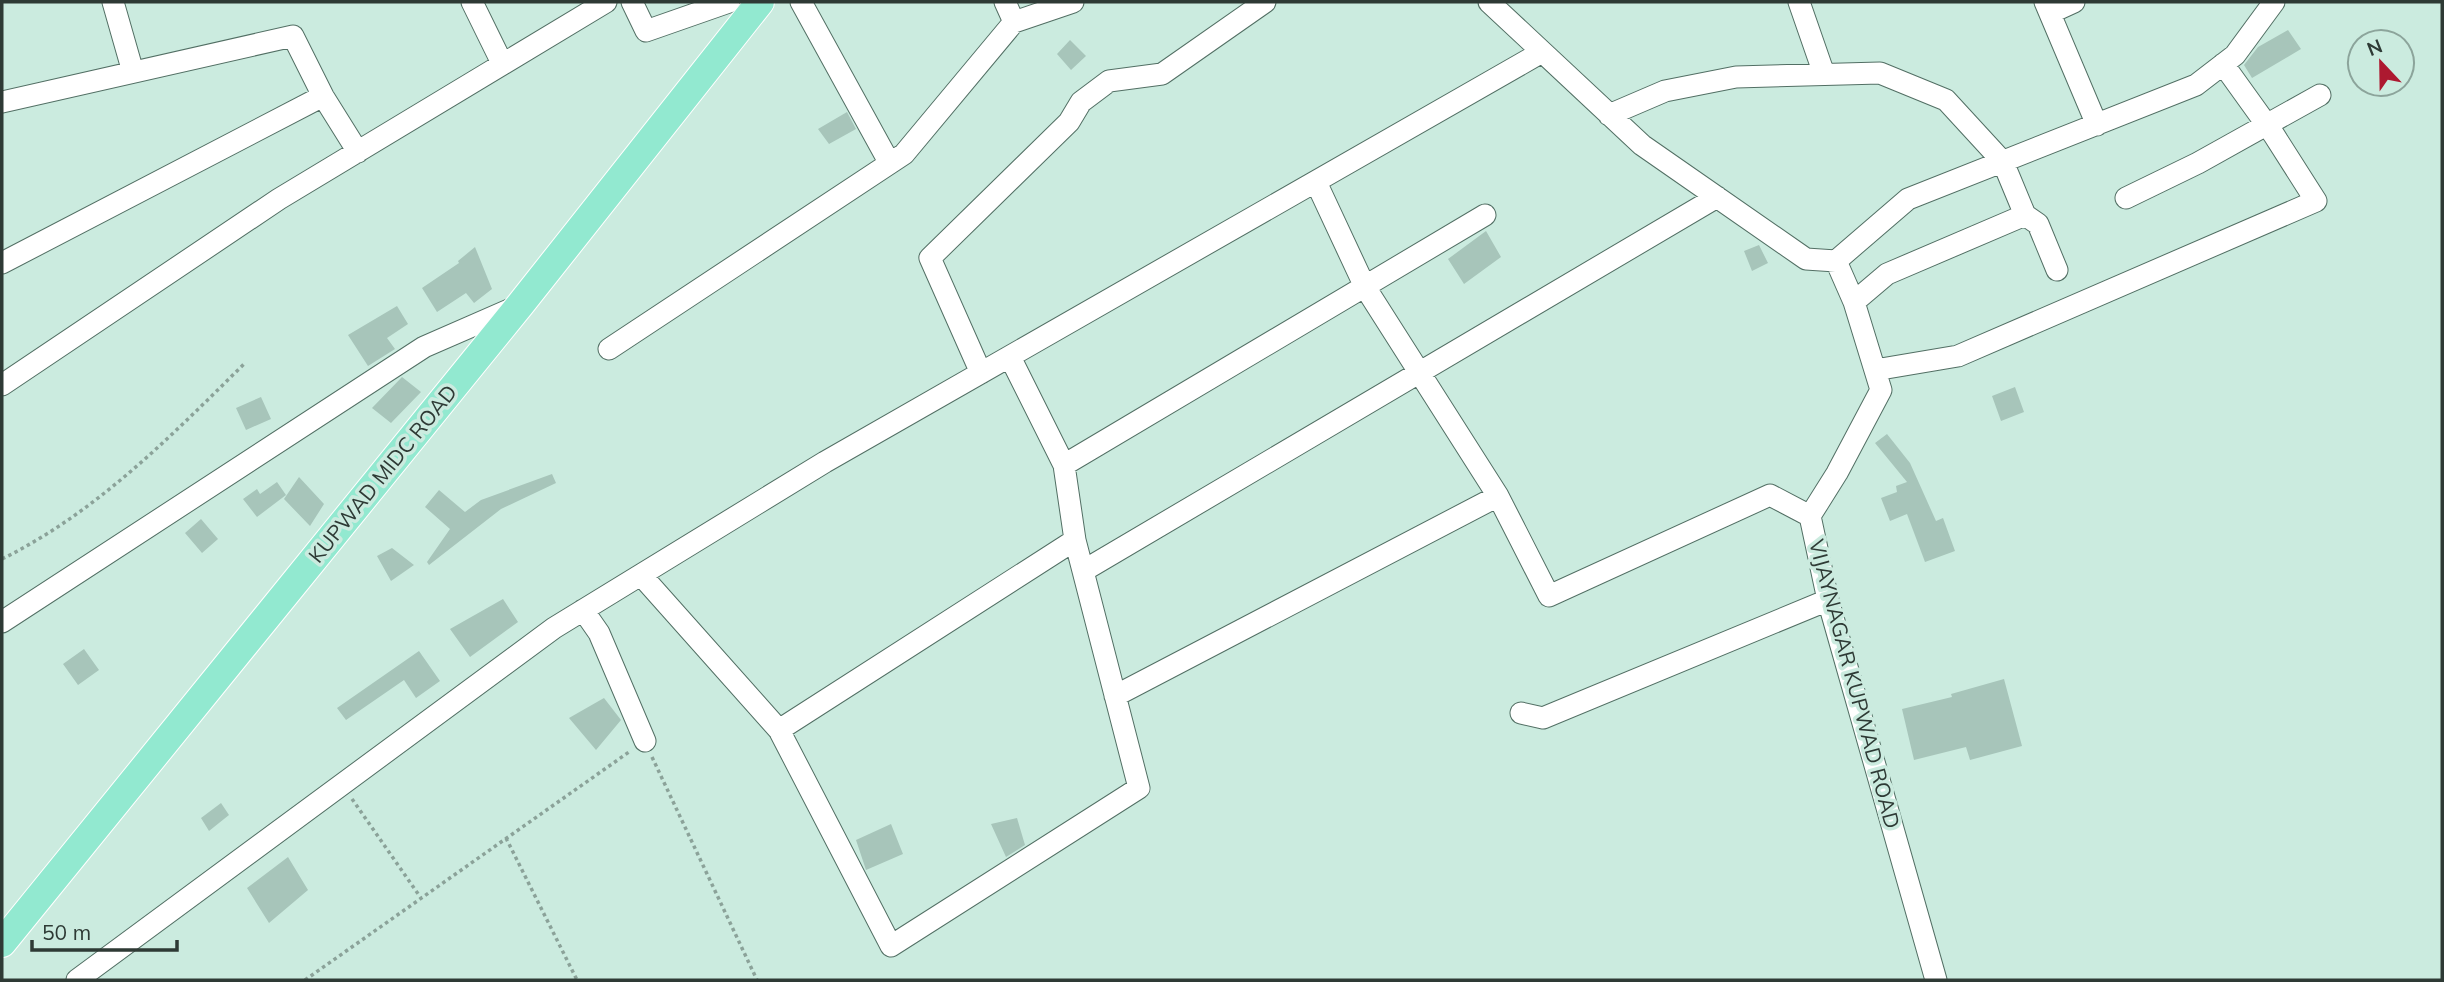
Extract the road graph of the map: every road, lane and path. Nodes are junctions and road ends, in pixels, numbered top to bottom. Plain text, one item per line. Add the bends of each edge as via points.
1 (113, 2) edge
2 (472, 2) edge
3 (606, 2) edge
4 (632, 2) edge
5 (729, 2) edge
6 (760, 2) edge
7 (801, 2) edge
8 (1004, 2) edge
9 (1073, 2) edge
10 (1265, 2) edge
11 (1799, 2) edge
12 (2074, 2) edge
13 (2274, 2) edge
14 (1500, 4) edge
15 (2048, 7) edge
16 (1014, 22) junction
17 (1542, 52) junction
18 (502, 63) junction
19 (2223, 64) junction
20 (133, 72) junction
21 (1824, 74) junction
22 (2320, 95) dead end
23 (323, 96) junction
24 (2, 102) edge
25 (1609, 115) junction
26 (2096, 125) junction
27 (2266, 125) junction
28 (358, 152) junction
29 (889, 162) junction
30 (2003, 162) junction
31 (1316, 182) junction
32 (1717, 197) junction
33 (2126, 198) dead end
34 (1485, 215) dead end
35 (2025, 215) junction
36 (1836, 261) junction
37 (2, 262) edge
38 (2057, 270) dead end
39 (1365, 286) junction
40 (1854, 302) junction
41 (520, 305) junction
42 (609, 349) dead end
43 (1010, 357) junction
44 (245, 363) dead end
45 (1875, 370) junction
46 (981, 373) junction
47 (1420, 374) junction
48 (2, 385) edge
49 (1064, 465) junction
50 (1498, 496) junction
51 (1810, 516) junction
52 (1075, 540) junction
53 (2, 559) edge
54 (1083, 571) junction
55 (641, 575) junction
56 (1828, 600) junction
57 (583, 610) junction
58 (2, 622) edge
59 (1115, 696) junction
60 (1521, 713) dead end
61 (779, 730) junction
62 (645, 741) junction
63 (342, 785) junction
64 (506, 838) junction
65 (421, 898) junction
66 (2, 943) edge
67 (77, 980) edge
68 (304, 980) edge
69 (576, 980) edge
70 (757, 980) edge
71 (1936, 980) edge

1 - 20 street
2 - 18 street
3 - 18 street
4 - 5 street via 646,31
6 - 41 main road, KUPWAD MIDC ROAD
7 - 29 street
8 - 16 street
9 - 16 street
10 - 46 street via 1162,74 1109,81 1081,102 1069,122 930,258
11 - 21 street
12 - 15 street
13 - 19 street via 2235,55
14 - 17 street
15 - 26 street
16 - 29 street via 904,154
17 - 25 street
17 - 31 street
18 - 28 street
19 - 26 street via 2196,85
19 - 27 street
20 - 23 street via 293,36
20 - 24 street
21 - 25 street via 1735,77 1665,91
21 - 30 street via 1880,73 1935,94 1946,100
22 - 27 street
23 - 28 street
23 - 37 street
25 - 32 street via 1642,145
26 - 30 street
27 - 33 street
27 - 45 street via 2316,201 1958,356
28 - 48 street via 279,199
29 - 42 street via 880,173
30 - 35 street
30 - 36 street via 1908,199
31 - 39 street
31 - 43 street
32 - 36 street via 1806,259
32 - 47 street
34 - 39 street
35 - 38 street via 2038,224
35 - 40 street via 1887,274
36 - 40 street, VIJAYNAGAR KUPWAD ROAD
39 - 47 street
39 - 49 street
40 - 45 street, VIJAYNAGAR KUPWAD ROAD
41 - 58 street via 424,347
41 - 66 main road, KUPWAD MIDC ROAD
43 - 46 street
43 - 49 street
44 - 53 path via 140,465 46,537
45 - 51 street, VIJAYNAGAR KUPWAD ROAD via 1881,390
46 - 55 street
47 - 50 street
47 - 54 street
49 - 52 street
50 - 51 street via 1549,596 1770,495
50 - 59 street
51 - 56 street, VIJAYNAGAR KUPWAD ROAD
52 - 54 street
52 - 61 street
54 - 59 street
55 - 57 street
55 - 61 street
56 - 60 street via 1543,718
56 - 71 street, VIJAYNAGAR KUPWAD ROAD
57 - 62 street via 599,633
57 - 63 street
59 - 61 street via 1139,788 891,946
62 - 64 path
62 - 70 path
63 - 65 path
63 - 67 street
64 - 65 path
64 - 69 path
65 - 68 path

